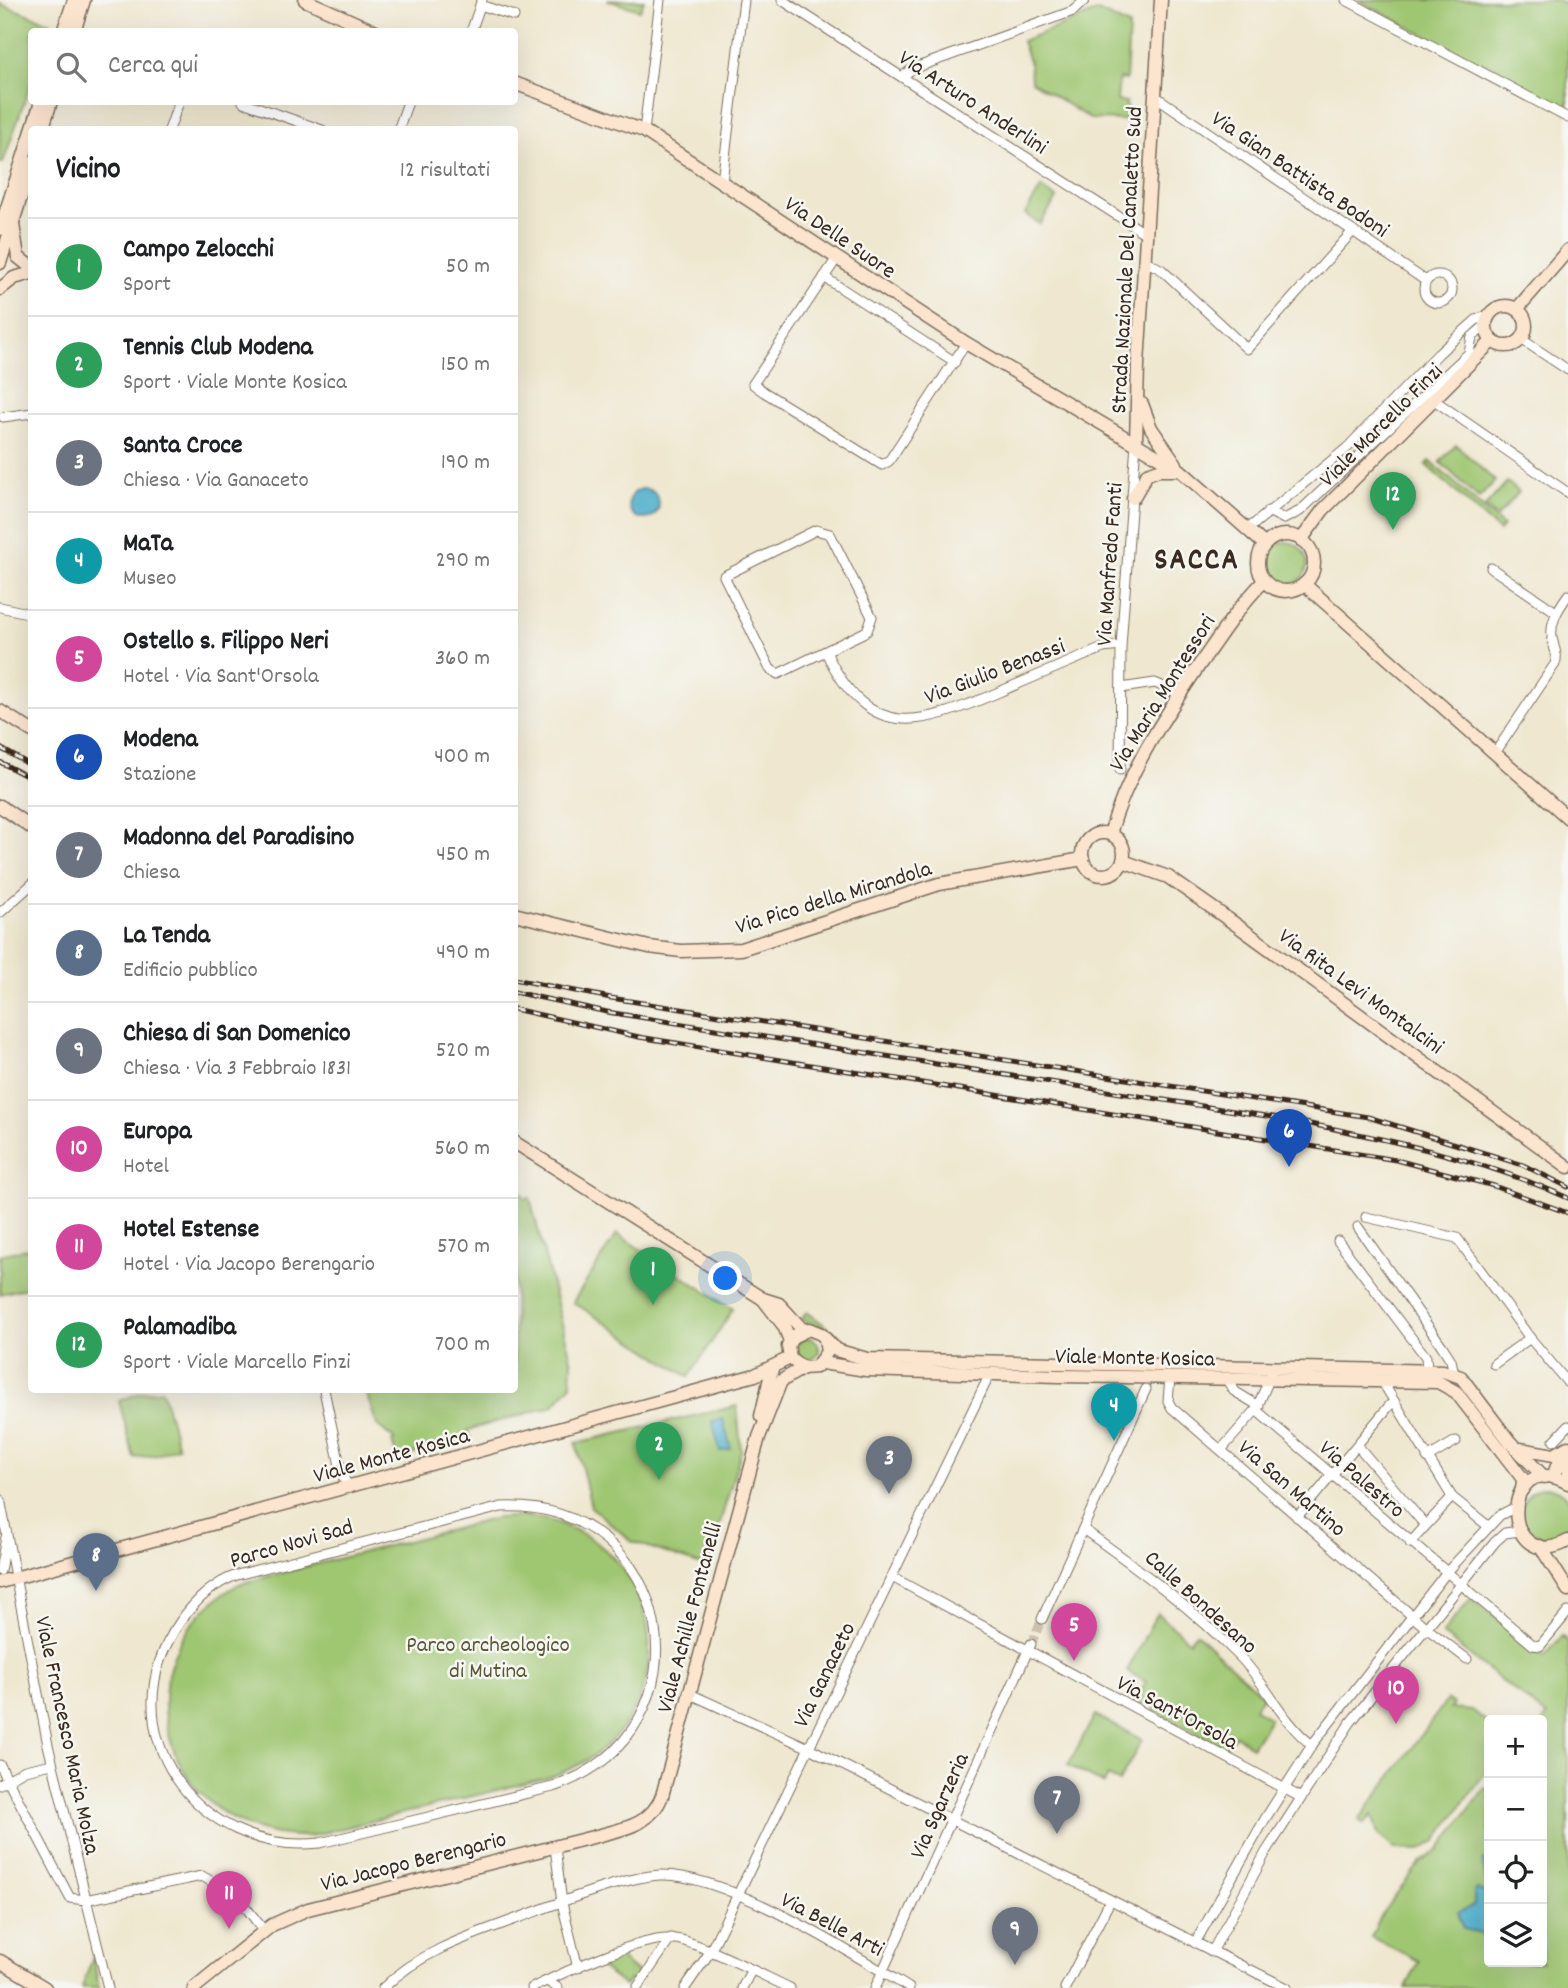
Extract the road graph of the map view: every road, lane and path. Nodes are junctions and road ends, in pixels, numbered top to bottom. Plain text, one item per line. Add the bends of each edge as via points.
1 (74, 0) edge
2 (84, 0) edge
3 (660, 0) edge
4 (744, 0) edge
5 (782, 0) edge
6 (1085, 0) edge
7 (1161, 0) edge
8 (1346, 0) edge
9 (312, 2) edge
10 (481, 2) edge
11 (514, 16) dead end
12 (64, 28) edge
13 (75, 28) edge
14 (367, 28) edge
15 (472, 28) edge
16 (902, 77) junction
17 (518, 84) edge
18 (1155, 96) junction
19 (40, 105) edge
20 (50, 105) edge
21 (178, 105) edge
22 (251, 105) edge
23 (407, 105) edge
24 (1568, 118) edge
25 (33, 126) edge
26 (43, 126) edge
27 (170, 126) edge
28 (311, 126) edge
29 (399, 126) edge
30 (644, 131) junction
31 (28, 142) edge
32 (28, 174) edge
33 (722, 182) junction
34 (13, 220) junction
35 (0, 229) edge
36 (1353, 231) junction
37 (1146, 234) junction
38 (1568, 250) edge
39 (837, 258) junction
40 (1144, 260) junction
41 (0, 263) edge
42 (28, 267) edge
43 (28, 273) edge
44 (824, 277) junction
45 (1426, 281) dead end
46 (0, 289) edge
47 (1517, 309) junction
48 (1487, 320) junction
49 (1472, 337) junction
50 (1521, 339) junction
51 (1492, 341) junction
52 (966, 343) junction
53 (1438, 354) junction
54 (955, 362) junction
55 (1568, 370) edge
56 (1138, 392) junction
57 (1434, 400) junction
58 (28, 413) edge
59 (3, 416) dead end
60 (1136, 443) junction
61 (1180, 470) junction
62 (1568, 493) edge
63 (1133, 498) junction
64 (1268, 512) junction
65 (1248, 529) junction
66 (1301, 540) junction
67 (1264, 544) junction
68 (1491, 568) dead end
69 (1264, 581) junction
70 (1304, 584) junction
71 (1568, 595) edge
72 (0, 607) edge
73 (1556, 612) junction
74 (28, 613) edge
75 (1121, 646) junction
76 (826, 652) junction
77 (1121, 688) junction
78 (1180, 694) junction
79 (0, 711) edge
80 (28, 728) edge
81 (1495, 753) junction
82 (1119, 770) dead end
83 (0, 806) edge
84 (1568, 818) edge
85 (28, 825) edge
86 (1110, 834) junction
87 (1083, 859) junction
88 (1123, 861) junction
89 (28, 888) edge
90 (0, 913) edge
91 (518, 915) edge
92 (518, 1145) edge
93 (1568, 1167) edge
94 (1366, 1217) dead end
95 (1358, 1227) dead end
96 (1338, 1241) dead end
97 (763, 1299) junction
98 (803, 1330) junction
99 (1530, 1338) junction
100 (825, 1339) junction
101 (790, 1341) junction
102 (790, 1358) junction
103 (821, 1363) junction
104 (1494, 1364) dead end
105 (803, 1368) junction
106 (772, 1369) junction
107 (1427, 1369) junction
108 (1272, 1373) junction
109 (990, 1374) junction
110 (1170, 1378) junction
111 (1227, 1380) junction
112 (1450, 1380) junction
113 (1382, 1381) junction
114 (1568, 1383) edge
115 (1146, 1389) dead end
116 (325, 1393) edge
117 (1390, 1405) dead end
118 (1257, 1408) junction
119 (1568, 1426) edge
120 (759, 1437) junction
121 (1456, 1441) dead end
122 (1554, 1441) dead end
123 (1357, 1445) junction
124 (1519, 1449) junction
125 (1221, 1450) junction
126 (1568, 1450) edge
127 (1427, 1458) junction
128 (1568, 1463) edge
129 (1568, 1472) edge
130 (1332, 1476) junction
131 (1549, 1477) junction
132 (1568, 1483) edge
133 (349, 1488) junction
134 (1522, 1490) junction
135 (1452, 1497) junction
136 (0, 1499) edge
137 (1514, 1508) junction
138 (1297, 1517) junction
139 (1425, 1525) junction
140 (1488, 1526) junction
141 (6, 1528) junction
142 (1083, 1529) junction
143 (1520, 1531) junction
144 (1568, 1541) edge
145 (1410, 1543) junction
146 (1540, 1546) junction
147 (0, 1571) edge
148 (1446, 1573) junction
149 (892, 1577) junction
150 (15, 1578) junction
151 (0, 1582) edge
152 (1459, 1585) junction
153 (1568, 1590) edge
154 (1568, 1612) edge
155 (1412, 1615) junction
156 (1042, 1619) tunnel mouth
157 (1425, 1627) junction
158 (1029, 1648) junction
159 (1467, 1659) dead end
160 (688, 1693) junction
161 (1312, 1745) junction
162 (809, 1748) junction
163 (52, 1764) junction
164 (0, 1765) edge
165 (4, 1782) edge
166 (1284, 1788) junction
167 (539, 1791) joint
168 (1300, 1797) junction
169 (657, 1807) joint
170 (953, 1820) junction
171 (555, 1847) junction
172 (737, 1895) junction
173 (85, 1900) junction
174 (1110, 1901) junction
175 (562, 1903) junction
176 (265, 1932) junction
177 (671, 1938) junction
178 (1195, 1943) junction
179 (710, 1952) junction
180 (1212, 1952) junction
181 (0, 1961) edge
182 (578, 1968) junction
183 (751, 1971) junction
184 (883, 1972) junction
185 (547, 1981) junction
186 (777, 1985) edge
187 (41, 1987) edge
188 (196, 1987) edge
189 (108, 1988) edge
190 (383, 1988) edge
191 (532, 1988) edge
192 (538, 1988) edge
193 (558, 1988) edge
194 (637, 1988) edge
195 (685, 1988) edge
196 (742, 1988) edge
197 (790, 1988) edge
198 (875, 1988) edge
199 (909, 1988) edge
200 (1065, 1988) edge
201 (1287, 1988) edge

1 - 12 street
2 - 13 street
3 - 30 street
4 - 33 street
5 - 16 street, Via Arturo Anderlini
6 - 16 street via 1073,11 912,69
7 - 18 street, Strada Nazionale Del Canaletto Sud
8 - 24 street
9 - 14 street
10 - 11 street
10 - 15 street
16 - 37 street, Via Arturo Anderlini
17 - 30 street, Via Delle Suore
18 - 36 street, Via Gian Battista Bodoni
18 - 37 street, Strada Nazionale Del Canaletto Sud
19 - 25 street
20 - 26 street
21 - 27 street
22 - 28 street
23 - 29 street
30 - 33 street, Via Delle Suore
31 - 35 street
32 - 34 street
33 - 39 street, Via Delle Suore
34 - 41 street
34 - 42 street via 18,257
36 - 40 street via 1247,349 1162,270
36 - 45 street, Via Gian Battista Bodoni
37 - 40 street, Strada Nazionale Del Canaletto Sud
38 - 47 street
39 - 44 street
39 - 52 street, Via Delle Suore
40 - 56 street, Strada Nazionale Del Canaletto Sud
43 - 46 street
44 - 54 street
44 - 54 street via 753,384 842,442 876,464 886,463
47 - 48 street via 1500,306
47 - 50 street via 1526,325
48 - 49 street
48 - 51 street
48 - 53 street via 1476,320
49 - 53 street
49 - 64 street via 1469,353 1300,511 1284,519
50 - 51 street via 1509,345
50 - 55 street
51 - 57 street, Viale Marcello Finzi
52 - 54 street
52 - 60 street, Via Delle Suore
53 - 64 street via 1347,448
56 - 60 street, Strada Nazionale Del Canaletto Sud
56 - 61 street via 1151,428
57 - 62 street
57 - 66 street, Viale Marcello Finzi via 1323,510
58 - 59 street
60 - 61 street, Strada Nazionale Del Canaletto Sud
60 - 63 street, Via Manfredo Fanti
61 - 63 street via 1147,474
61 - 65 street, Strada Nazionale Del Canaletto Sud
63 - 75 street, Via Manfredo Fanti
64 - 65 street
65 - 67 street, Strada Nazionale Del Canaletto Sud
66 - 67 street via 1279,535
66 - 70 street via 1314,559
67 - 69 street via 1257,566
68 - 73 street
69 - 70 street via 1286,591
69 - 78 street, Via Maria Montessori via 1240,607
70 - 81 street
71 - 73 street
72 - 74 street
73 - 81 street via 1552,633 1556,659
75 - 76 street, Via Giulio Benassi via 1103,648 948,713 909,720 882,715 864,705 844,686
75 - 77 street, Via Manfredo Fanti
76 - 76 street via 867,631 873,620 828,532 816,530 724,576 774,673 783,674
77 - 78 street via 1155,683
77 - 82 street, Via Manfredo Fanti
78 - 86 street, Via Maria Montessori via 1131,777
79 - 80 street
81 - 84 street
83 - 85 street
86 - 87 street via 1089,838
86 - 88 street via 1122,845
87 - 88 street via 1089,868 1105,874
87 - 91 street, Via Pico della Mirandola via 939,884 741,948 681,951 649,947
88 - 93 street, Via Rita Levi Montalcini via 1168,877
89 - 90 street
92 - 97 street
94 - 99 street via 1457,1238
95 - 112 street via 1451,1360
96 - 107 street via 1426,1357
97 - 98 street via 779,1304
97 - 101 street
98 - 100 street, Viale Monte Kosica via 816,1331
98 - 101 street
99 - 104 street
99 - 114 street
100 - 103 street via 827,1352
100 - 108 street, Viale Monte Kosica via 836,1350 867,1359
101 - 102 street
102 - 105 street
102 - 106 street, Viale Monte Kosica
103 - 105 street, Viale Monte Kosica
103 - 109 street, Viale Monte Kosica via 866,1370
105 - 120 street, Viale Achille Fontanelli via 781,1381
106 - 120 street, Viale Achille Fontanelli via 763,1396
106 - 133 street, Viale Monte Kosica
107 - 108 street, Viale Monte Kosica
107 - 112 street, Viale Monte Kosica
108 - 111 street, Viale Monte Kosica
108 - 113 street, Viale Monte Kosica
108 - 118 street
109 - 110 street, Viale Monte Kosica
109 - 149 street, Via Ganaceto
110 - 111 street, Viale Monte Kosica
110 - 125 street, Via San Martino via 1170,1404
111 - 118 street, Via Palestro
112 - 113 street, Viale Monte Kosica
112 - 124 street via 1461,1377
112 - 134 street via 1524,1479
113 - 127 street
115 - 142 street
116 - 133 street via 342,1475
117 - 123 street
118 - 125 street
118 - 130 street, Via Palestro
119 - 122 street
120 - 160 street, Viale Achille Fontanelli
121 - 127 street
123 - 130 street
123 - 139 street
124 - 126 street via 1553,1455
124 - 131 street
125 - 138 street, Via San Martino
126 - 131 street
127 - 135 street
128 - 129 street
130 - 138 street
130 - 145 street, Via Palestro
131 - 132 street
131 - 134 street
133 - 150 street, Viale Monte Kosica
134 - 137 street
135 - 139 street
135 - 140 street
136 - 141 street, Viale Francesco Maria Molza
137 - 140 street
137 - 143 street
138 - 155 street, Via San Martino
139 - 145 street
140 - 148 street
141 - 147 street
141 - 150 street, Viale Francesco Maria Molza
142 - 156 street
142 - 161 street, Calle Bondesano via 1157,1583 1244,1661 1298,1734
143 - 146 street
143 - 152 street via 1501,1536
144 - 146 street
145 - 148 street, Via Palestro
146 - 153 street
148 - 152 street, Via Palestro
148 - 155 street
149 - 158 street, Via Sant'Orsola
149 - 162 street, Via Ganaceto
150 - 151 street, Viale Monte Kosica
150 - 163 street, Viale Francesco Maria Molza
152 - 154 street, Via Palestro via 1536,1646
152 - 157 street
155 - 157 street, Via San Martino
155 - 161 street
157 - 159 street, Via San Martino
157 - 168 street via 1350,1723
158 - 166 street, Via Sant'Orsola
158 - 170 street, Via Sgarzeria
160 - 162 street
160 - 169 street, Viale Achille Fontanelli
161 - 166 street
162 - 170 street
162 - 172 street, Via Ganaceto
163 - 165 street via 25,1770
163 - 173 street, Viale Francesco Maria Molza
164 - 165 street
165 - 173 street via 70,1898
166 - 168 street, Via Sant'Orsola
166 - 178 street
167 - 167 street, Parco Novi Sad via 320,1843 278,1844 247,1837 198,1806 165,1759 154,1706 164,1651 194,1605 237,1575 486,1509 529,1507 568,1517 603,1537 638,1577 654,1617 658,1660 647,1704 617,1750 581,1776
168 - 180 street
169 - 171 street, Via Jacopo Berengario via 638,1825
170 - 174 street
170 - 184 street, Via Sgarzeria
171 - 175 street
171 - 176 street, Via Jacopo Berengario via 321,1904 284,1918
172 - 175 street, Via Belle Arti via 695,1878 663,1875
172 - 179 street, Via Ganaceto
172 - 184 street, Via Belle Arti
173 - 176 street via 198,1875 237,1896
173 - 189 street, Viale Francesco Maria Molza
174 - 178 street
174 - 200 street
175 - 182 street
175 - 190 street, Via Belle Arti via 432,1951
176 - 188 street, Via Jacopo Berengario
177 - 179 street
177 - 182 street
177 - 194 street
178 - 180 street
179 - 183 street
179 - 195 street, Via Ganaceto
180 - 201 street
181 - 187 street
182 - 185 street
183 - 186 street
183 - 196 street
184 - 198 street, Via Sgarzeria
184 - 199 street, Via Belle Arti
185 - 191 street
185 - 192 street
185 - 193 street
186 - 197 street

